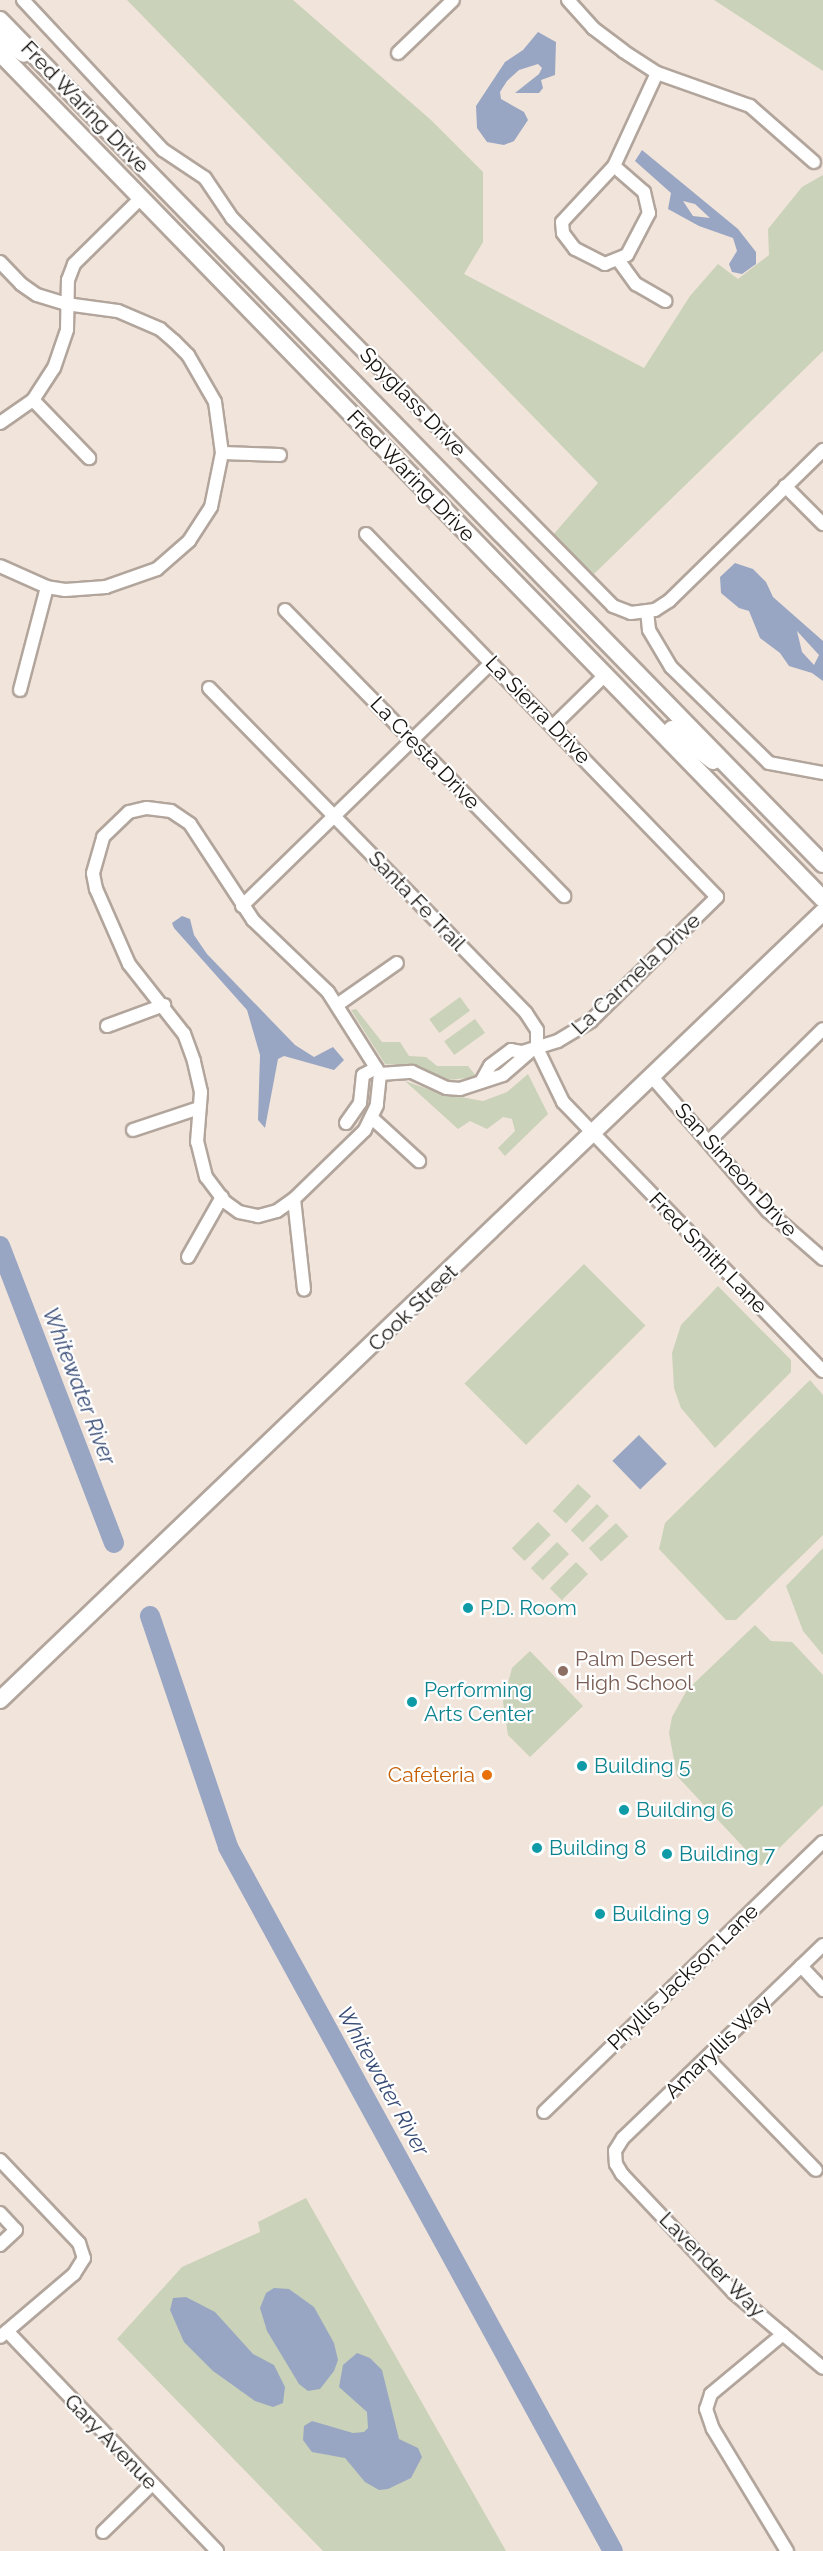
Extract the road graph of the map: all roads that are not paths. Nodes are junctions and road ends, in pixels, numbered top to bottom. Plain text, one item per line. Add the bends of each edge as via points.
1 (23, 0) edge
2 (453, 0) edge
3 (568, 0) edge
4 (0, 20) edge
5 (0, 37) edge
6 (0, 53) edge
7 (398, 53) dead end
8 (43, 64) junction
9 (657, 73) junction
10 (814, 162) dead end
11 (614, 166) junction
12 (141, 198) junction
13 (619, 261) junction
14 (0, 262) edge
15 (264, 292) junction
16 (666, 301) dead end
17 (66, 304) junction
18 (33, 400) junction
19 (0, 423) edge
20 (823, 450) edge
21 (222, 453) junction
22 (280, 455) dead end
23 (89, 458) dead end
24 (785, 486) junction
25 (823, 524) edge
26 (366, 534) dead end
27 (0, 566) edge
28 (47, 587) junction
29 (285, 610) dead end
30 (647, 611) junction
31 (491, 663) junction
32 (605, 675) junction
33 (209, 688) dead end
34 (20, 690) dead end
35 (553, 726) junction
36 (412, 739) junction
37 (823, 773) edge
38 (741, 780) junction
39 (335, 816) junction
40 (823, 864) edge
41 (709, 887) joint
42 (564, 896) dead end
43 (823, 899) edge
44 (242, 906) junction
45 (823, 912) edge
46 (397, 963) dead end
47 (164, 1005) junction
48 (337, 1005) junction
49 (106, 1026) dead end
50 (823, 1029) edge
51 (537, 1048) junction
52 (378, 1071) junction
53 (653, 1078) junction
54 (481, 1082) junction
55 (200, 1108) junction
56 (372, 1118) junction
57 (346, 1123) dead end
58 (133, 1130) dead end
59 (593, 1134) junction
60 (710, 1140) junction
61 (419, 1161) dead end
62 (222, 1197) junction
63 (294, 1199) junction
64 (188, 1257) dead end
65 (823, 1259) edge
66 (304, 1289) dead end
67 (823, 1371) edge
68 (0, 1701) edge
69 (823, 1842) edge
70 (823, 1945) edge
71 (801, 1966) junction
72 (823, 1990) edge
73 (707, 2058) junction
74 (544, 2112) dead end
75 (615, 2151) joint
76 (0, 2160) edge
77 (816, 2169) dead end
78 (0, 2213) edge
79 (0, 2245) edge
80 (3, 2334) edge
81 (783, 2334) junction
82 (823, 2368) edge
83 (152, 2485) junction
84 (103, 2532) dead end
85 (217, 2551) edge
86 (788, 2551) edge

1 - 30 street, Spyglass Drive via 163,150 205,178 232,218 607,602 631,613
2 - 7 street
3 - 9 street via 593,28
4 - 8 main road, Fred Waring Drive
5 - 8 main road
6 - 12 main road, Fred Waring Drive
8 - 15 main road, Fred Waring Drive
9 - 10 street via 750,106
9 - 11 street
11 - 13 street via 644,192 650,205 634,245
11 - 13 street via 564,217 562,228 575,249 605,264
12 - 15 main road via 154,196 213,256
12 - 17 street via 74,264
12 - 32 main road, Fred Waring Drive
13 - 16 street via 636,284
14 - 17 street via 21,284
15 - 38 main road, Fred Waring Drive
17 - 18 street via 63,344 54,368
17 - 21 street via 118,311 160,329 174,341 194,365 215,402
18 - 19 street
18 - 23 street
20 - 24 street
21 - 22 street
21 - 28 street via 211,507 189,541 157,569 106,587
24 - 25 street
24 - 30 street via 669,601
26 - 31 street, La Sierra Drive
27 - 28 street
28 - 34 street
29 - 36 street, La Cresta Drive
30 - 37 street via 650,630 671,668 769,763
31 - 35 street, La Sierra Drive
31 - 36 street
32 - 35 street
32 - 38 main road via 619,674 684,741
32 - 43 main road, Fred Waring Drive
33 - 39 street, Santa Fe Trail
35 - 41 street, La Sierra Drive
36 - 39 street
36 - 42 street, La Cresta Drive
38 - 40 main road, Fred Waring Drive
39 - 44 street
39 - 51 street, Santa Fe Trail via 526,1013 537,1030
41 - 51 street, La Carmela Drive via 717,897 591,1021 576,1033
44 - 47 street via 204,842 176,813 147,808 129,812 103,837 93,873 96,889 129,964
44 - 48 street
45 - 53 main road, Cook Street
46 - 48 street
47 - 49 street
47 - 55 street via 184,1034 194,1061
48 - 52 street
50 - 60 street
51 - 54 street, La Carmela Drive via 503,1075
51 - 54 street, La Carmela Drive via 511,1050 488,1070
51 - 59 street, Santa Fe Trail via 563,1102
52 - 54 street, La Carmela Drive via 412,1072 447,1088 460,1089
52 - 56 street via 380,1092
52 - 57 street via 363,1075 362,1099
53 - 59 main road, Cook Street
53 - 60 street, San Simeon Drive
55 - 58 street
55 - 62 street via 199,1157 206,1177
56 - 61 street
56 - 63 street
59 - 67 street, Fred Smith Lane
59 - 68 main road, Cook Street
60 - 65 street, San Simeon Drive via 768,1212
62 - 63 street via 239,1212 258,1216 277,1211
62 - 64 street
63 - 66 street
69 - 74 street, Phyllis Jackson Lane
70 - 71 street, Amaryllis Way
71 - 72 street
71 - 73 street, Amaryllis Way
73 - 75 street, Amaryllis Way via 622,2138
73 - 77 street
75 - 81 street, Lavender Way via 622,2174 734,2293
76 - 80 street via 79,2243 84,2258 74,2274
78 - 79 street via 16,2230
80 - 83 street, Gary Avenue
81 - 82 street, Lavender Way
81 - 86 street via 711,2394 706,2409 713,2428
83 - 84 street
83 - 85 street, Gary Avenue

